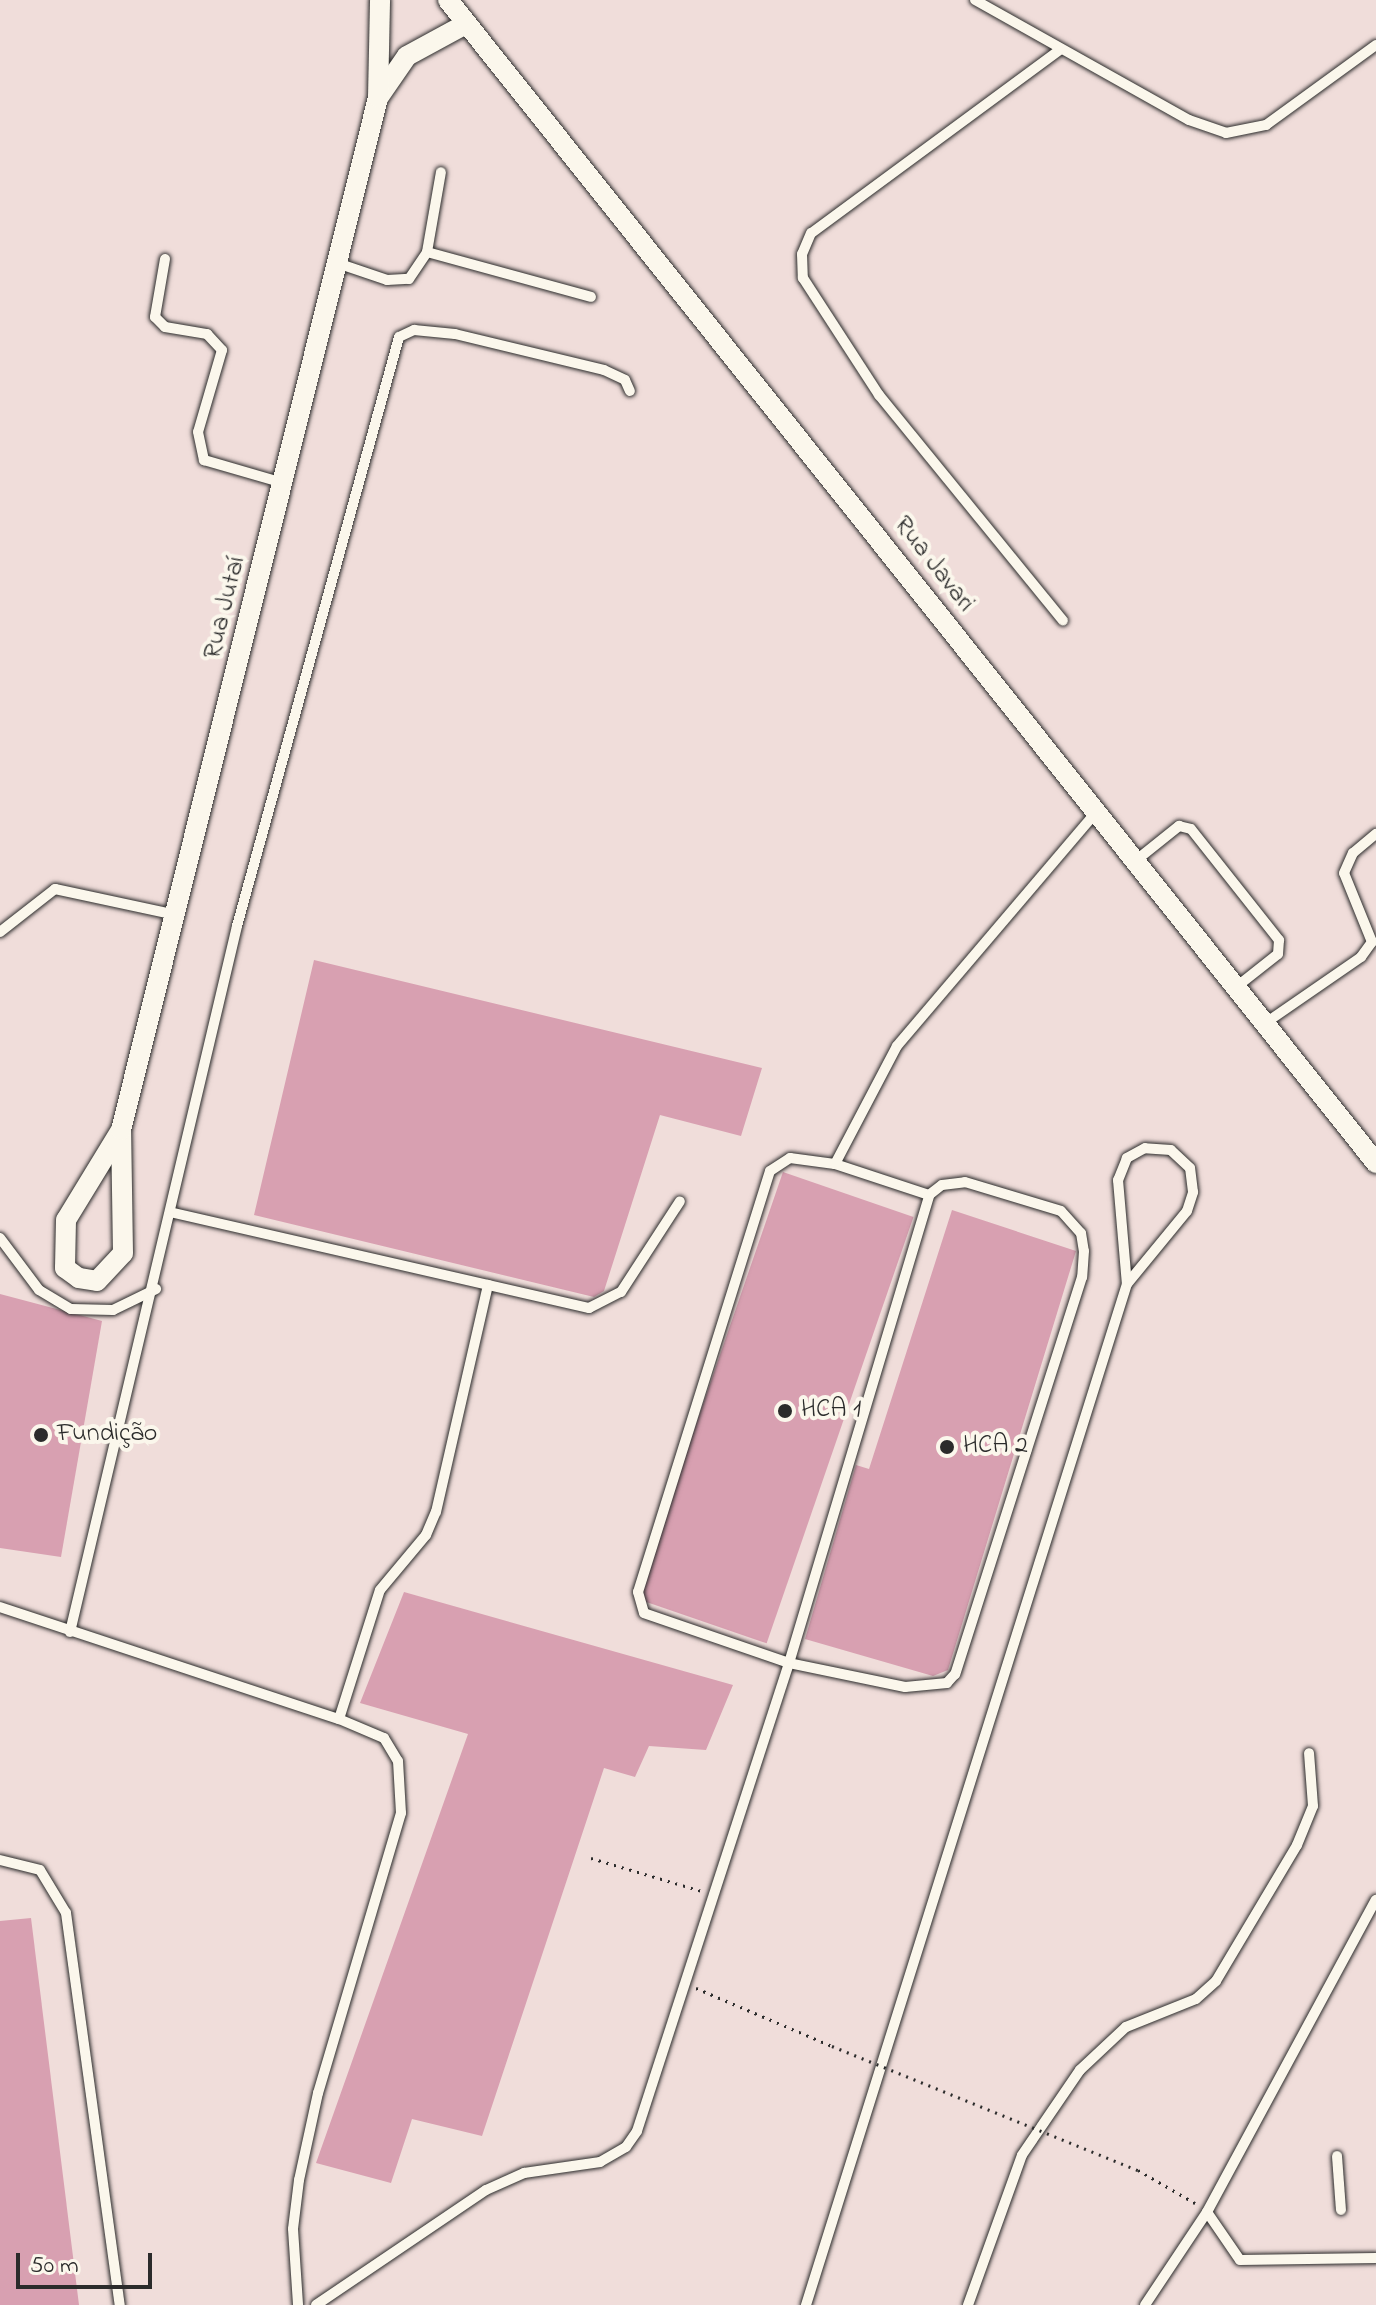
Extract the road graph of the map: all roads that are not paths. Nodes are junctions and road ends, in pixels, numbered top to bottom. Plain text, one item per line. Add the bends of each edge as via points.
1 (380, 0) edge
2 (448, 0) edge
3 (975, 0) edge
4 (466, 24) junction
5 (1376, 45) edge
6 (1061, 49) junction
7 (378, 98) junction
8 (441, 172) dead end
9 (427, 252) junction
10 (165, 259) dead end
11 (337, 263) junction
12 (591, 297) dead end
13 (630, 391) dead end
14 (283, 483) junction
15 (1063, 621) dead end
16 (1095, 813) junction
17 (1376, 834) edge
18 (1134, 862) junction
19 (178, 916) junction
20 (0, 932) edge
21 (1235, 988) junction
22 (1264, 1024) junction
23 (121, 1130) junction
24 (1376, 1163) edge
25 (835, 1164) junction
26 (929, 1195) junction
27 (680, 1201) dead end
28 (174, 1213) junction
29 (0, 1238) edge
30 (1127, 1284) junction
31 (488, 1285) junction
32 (156, 1289) junction
33 (0, 1607) edge
34 (70, 1632) junction
35 (789, 1663) junction
36 (339, 1719) junction
37 (1309, 1753) dead end
38 (0, 1860) edge
39 (1376, 1900) edge
40 (1337, 2156) dead end
41 (1341, 2210) dead end
42 (1207, 2212) junction
43 (1376, 2258) edge
44 (120, 2305) edge
45 (298, 2305) edge
46 (316, 2305) edge
47 (806, 2305) edge
48 (968, 2305) edge
49 (1145, 2305) edge

1 - 7 street, Rua Jutaí
2 - 4 street, Rua Javari
3 - 6 lane
4 - 7 street, Rua Jutaí via 407,56
4 - 16 street, Rua Javari via 671,272
5 - 6 lane via 1266,125 1226,133 1189,120
6 - 15 lane via 811,233 802,254 803,278 879,395
7 - 11 street, Rua Jutaí
8 - 9 lane
9 - 11 lane via 409,279 387,280
9 - 12 lane
10 - 14 lane via 155,317 165,327 207,334 222,350 198,432 204,460
11 - 14 street, Rua Jutaí
13 - 28 lane via 625,380 604,370 455,334 414,330 399,337 237,926
14 - 19 street, Rua Jutaí
16 - 18 street, Rua Javari
16 - 25 lane via 897,1046
17 - 22 lane via 1353,853 1344,873 1372,942 1361,957
18 - 21 street, Rua Javari
18 - 21 lane via 1179,826 1191,829 1279,940 1278,954
19 - 20 lane via 55,889
19 - 23 street, Rua Jutaí
21 - 22 street, Rua Javari
22 - 24 street, Rua Javari
23 - 23 street, Rua Jutaí via 123,1253 97,1281 79,1278 65,1268 66,1220
25 - 26 lane
25 - 35 lane via 790,1158 770,1171 638,1592 644,1613
26 - 35 lane
26 - 35 lane via 942,1185 965,1182 1061,1211 1081,1233 1082,1277 955,1674 947,1683 905,1687
27 - 31 lane via 606,1305 589,1308
28 - 31 lane
28 - 32 lane
29 - 32 lane via 39,1290 71,1309 113,1310
30 - 30 lane via 1118,1180 1127,1158 1145,1148 1171,1150 1190,1168 1193,1192 1187,1211
30 - 47 lane
31 - 36 lane via 436,1512 426,1535 380,1590
32 - 34 lane
33 - 34 lane
34 - 36 lane
35 - 46 lane via 626,2147 600,2162 524,2173 494,2185
36 - 45 lane via 384,1738 404,1788 299,2180 293,2229
37 - 48 lane via 1313,1806 1297,1845 1216,1981 1196,1999 1126,2027 1080,2070 1022,2155
38 - 44 lane via 40,1870 66,1913
39 - 42 lane
40 - 41 lane
42 - 43 lane via 1240,2260
42 - 49 lane

